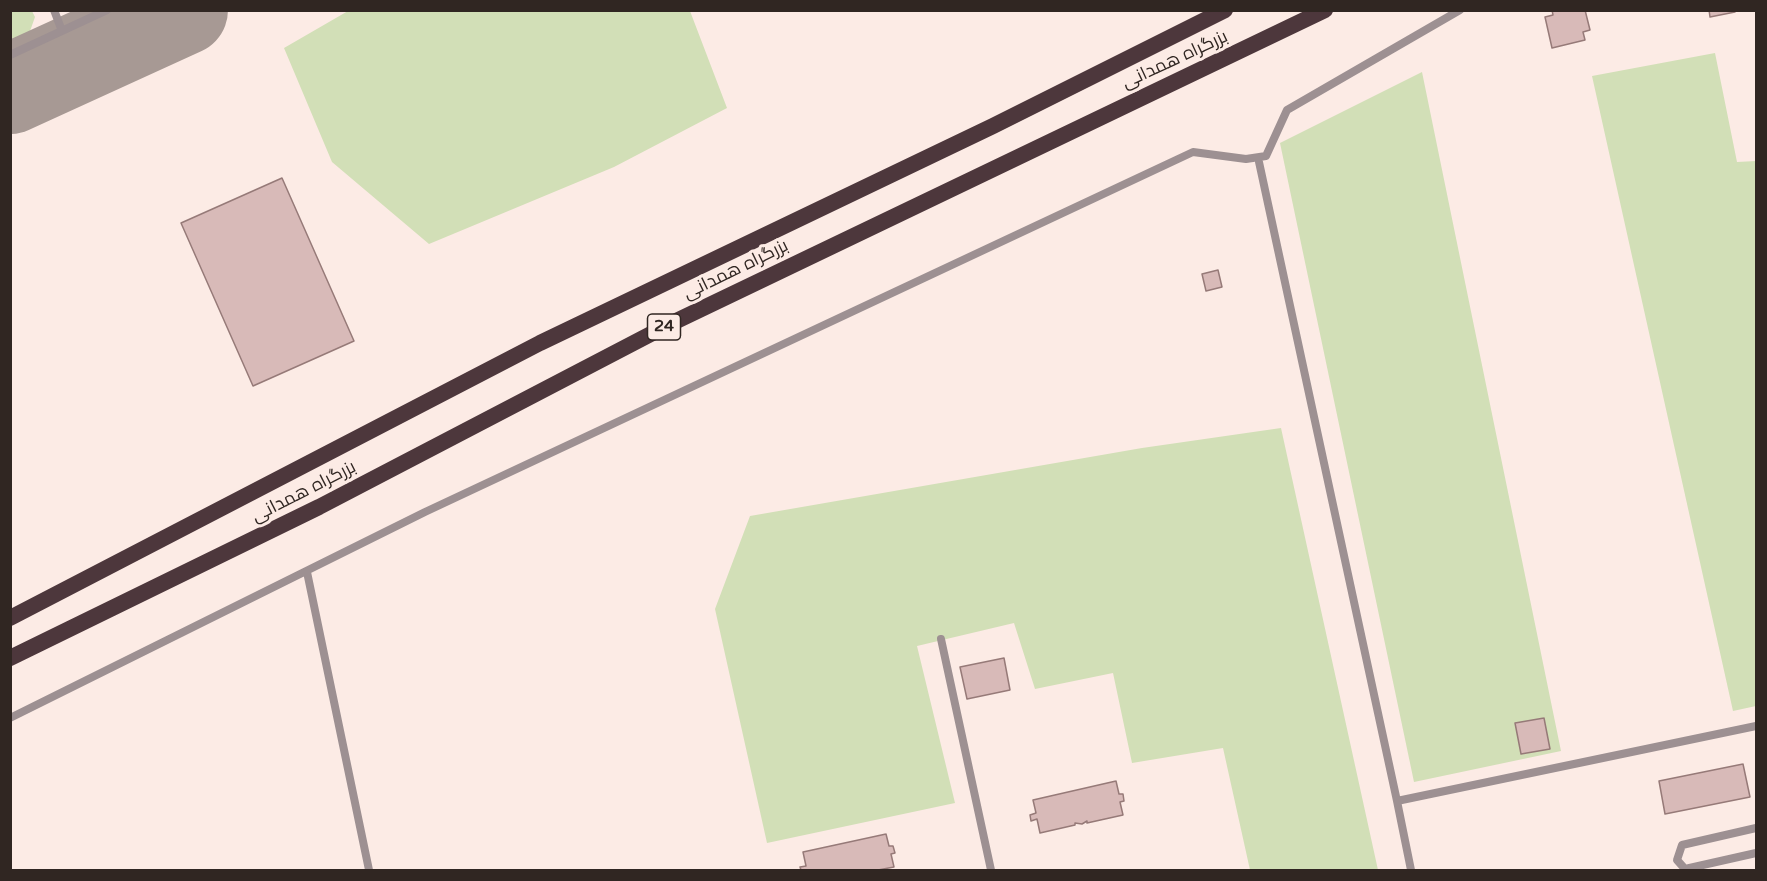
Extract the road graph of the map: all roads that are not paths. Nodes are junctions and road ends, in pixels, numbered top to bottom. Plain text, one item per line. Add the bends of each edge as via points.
1 (54, 10) edge
2 (107, 10) edge
3 (1225, 10) edge
4 (1325, 10) edge
5 (1460, 10) edge
6 (62, 31) junction
7 (10, 55) edge
8 (1259, 162) dead end
9 (307, 572) junction
10 (10, 618) edge
11 (941, 639) dead end
12 (10, 658) edge
13 (10, 718) edge
14 (1756, 726) edge
15 (1397, 801) junction
16 (1756, 828) edge
17 (1756, 854) edge
18 (369, 870) edge
19 (991, 870) edge
20 (1411, 870) edge

1 - 6 lane
2 - 6 lane
3 - 10 highway, بزرگراه همدانی / 24 via 540,343
4 - 12 highway, بزرگراه همدانی / 24 via 670,324 319,507
5 - 9 lane via 1287,110 1266,156 1246,159 1193,152 425,512
6 - 7 lane
8 - 15 lane
9 - 13 lane
9 - 18 lane
11 - 19 lane
14 - 15 lane
15 - 20 lane
16 - 17 lane via 1682,845 1677,860 1684,869

